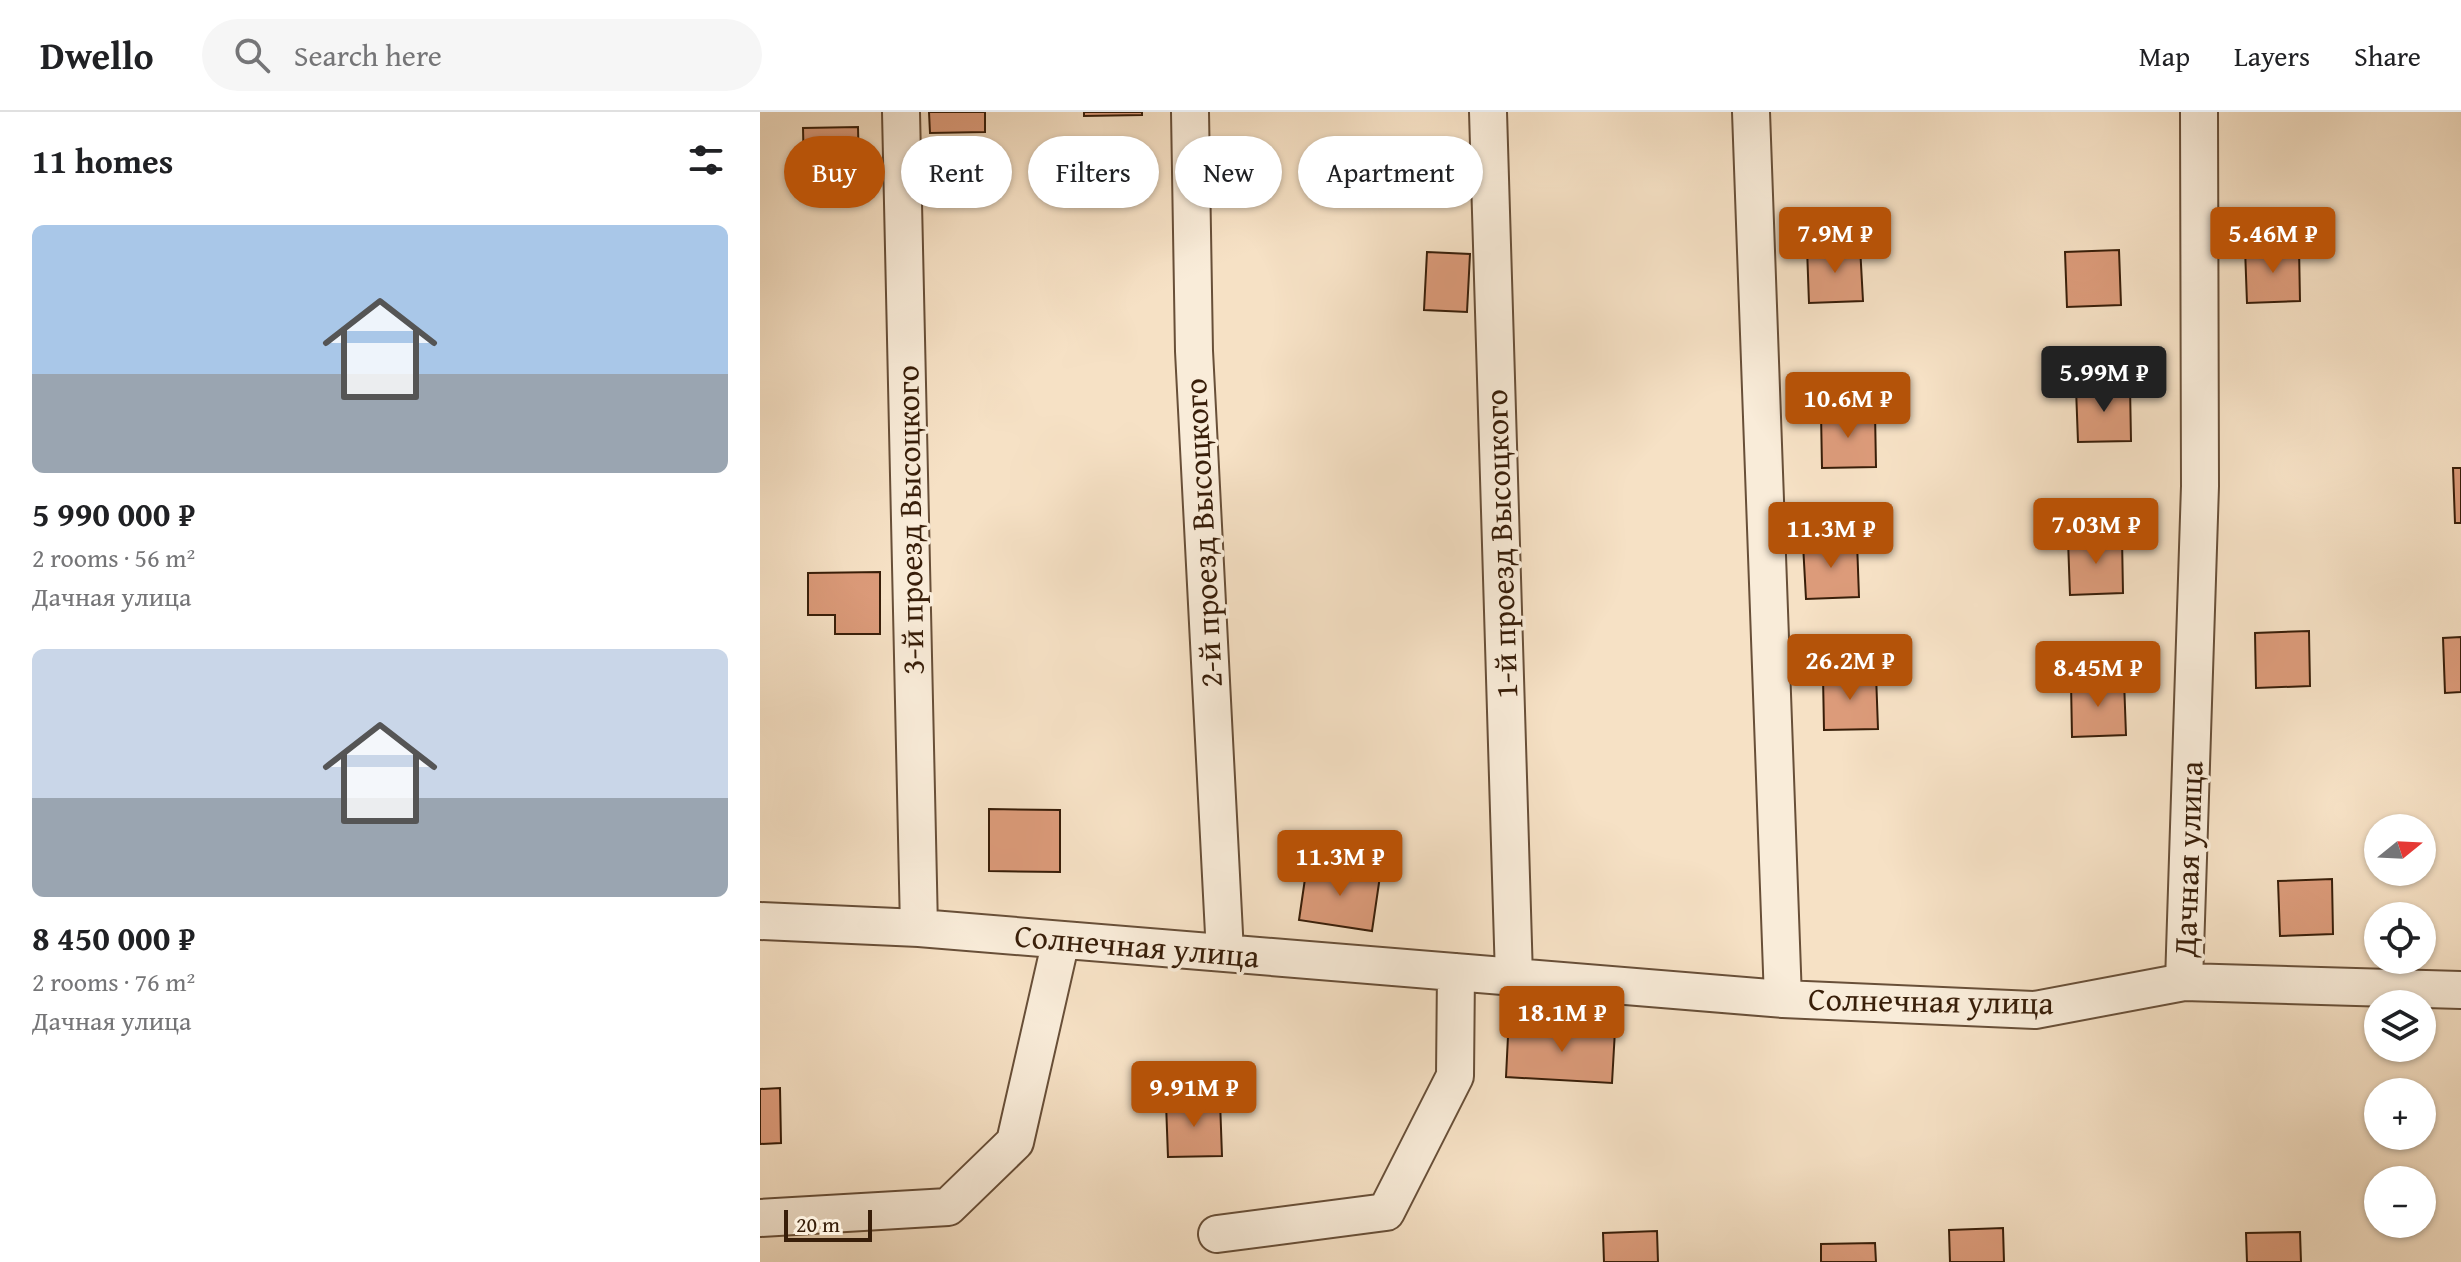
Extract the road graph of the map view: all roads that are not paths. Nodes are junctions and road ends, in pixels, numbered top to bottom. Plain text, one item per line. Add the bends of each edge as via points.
1 (901, 112) edge
2 (1190, 112) edge
3 (1488, 112) edge
4 (1751, 112) edge
5 (2199, 112) edge
6 (760, 921) edge
7 (919, 928) junction
8 (1061, 940) junction
9 (1225, 953) junction
10 (1456, 972) junction
11 (1514, 977) junction
12 (2184, 982) junction
13 (2461, 990) edge
14 (1783, 999) junction
15 (760, 1218) edge
16 (1217, 1234) dead end

1 - 7 street, 3-й проезд Высоцкого
2 - 9 street, 2-й проезд Высоцкого via 1194,351
3 - 11 street, 1-й проезд Высоцкого
4 - 14 street
5 - 12 street, Дачная улица via 2200,486
6 - 7 street, Солнечная улица
7 - 8 street, Солнечная улица
8 - 9 street, Солнечная улица
8 - 15 street via 1015,1142 948,1207
9 - 10 street, Солнечная улица
10 - 11 street, Солнечная улица
10 - 16 street via 1455,1076 1386,1212
11 - 14 street, Солнечная улица
12 - 13 street, Солнечная улица
12 - 14 street, Солнечная улица via 2035,1010

